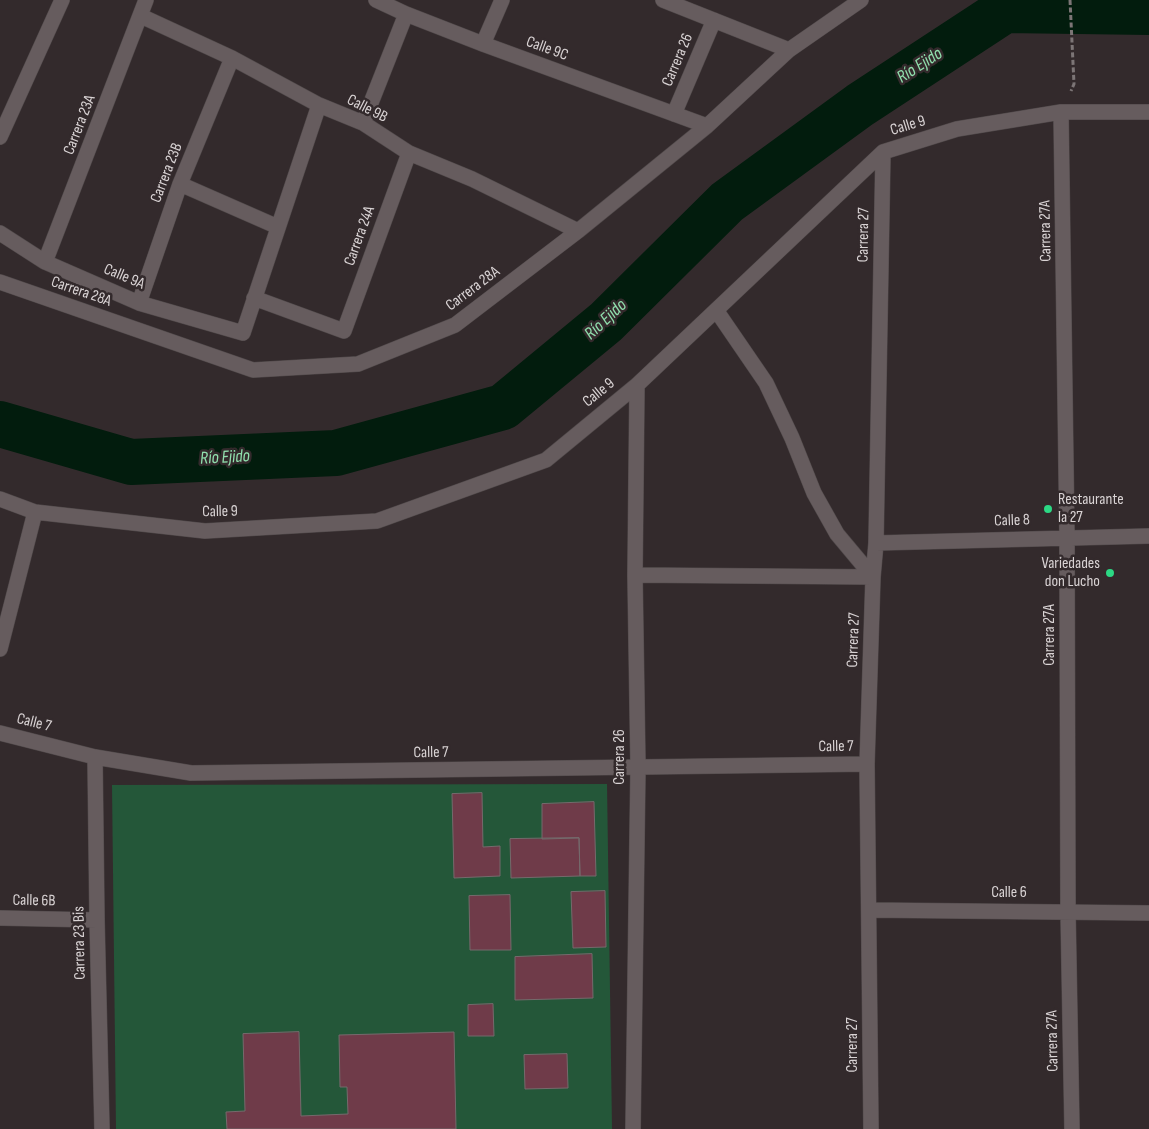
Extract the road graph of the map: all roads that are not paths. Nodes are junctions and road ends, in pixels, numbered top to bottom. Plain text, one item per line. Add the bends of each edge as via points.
1 (62, 0) edge
2 (146, 0) edge
3 (376, 0) edge
4 (502, 0) edge
5 (663, 0) edge
6 (861, 0) edge
7 (406, 14) junction
8 (141, 16) junction
9 (714, 20) junction
10 (483, 44) junction
11 (789, 50) junction
12 (232, 58) junction
13 (319, 105) junction
14 (1062, 112) junction
15 (1149, 112) edge
16 (674, 114) junction
17 (363, 123) junction
18 (707, 126) junction
19 (2, 127) edge
20 (409, 152) junction
21 (882, 152) junction
22 (180, 184) junction
23 (278, 227) junction
24 (578, 231) junction
25 (0, 233) edge
26 (45, 262) junction
27 (0, 282) edge
28 (254, 298) junction
29 (139, 303) junction
30 (716, 310) junction
31 (637, 385) junction
32 (0, 499) edge
33 (35, 512) junction
34 (1149, 536) edge
35 (1068, 537) junction
36 (876, 543) junction
37 (634, 576) junction
38 (873, 577) junction
39 (0, 649) edge
40 (0, 733) edge
41 (95, 757) junction
42 (867, 764) junction
43 (638, 767) junction
44 (869, 910) junction
45 (1068, 911) junction
46 (1149, 913) edge
47 (0, 918) edge
48 (97, 920) junction
49 (102, 1129) edge
50 (633, 1129) edge
51 (871, 1129) edge
52 (1072, 1129) edge

1 - 19 street
2 - 8 street, Carrera 23A
3 - 7 street, Calle 9C
4 - 10 street
5 - 9 street
6 - 11 street, Carrera 28A
7 - 10 street, Calle 9C
7 - 17 street
8 - 12 street, Calle 9B
8 - 26 street, Carrera 23A
9 - 11 street
9 - 16 street, Carrera 26
10 - 16 street, Calle 9C
11 - 18 street, Carrera 28A
12 - 13 street, Calle 9B
12 - 22 street, Carrera 23B
13 - 17 street, Calle 9B
13 - 23 street
14 - 15 street, Calle 9
14 - 21 street, Calle 9 via 957,129
14 - 35 street, Carrera 27A
16 - 18 street, Calle 9C
17 - 20 street, Calle 9B
18 - 24 street, Carrera 28A
20 - 24 street, Calle 9B
20 - 28 street, Carrera 24A via 344,331
21 - 30 street, Calle 9
21 - 36 street, Carrera 27
22 - 23 street
22 - 29 street, Carrera 23B
23 - 28 street
24 - 27 street, Carrera 28A via 455,325 358,364 253,370
25 - 26 street, Calle 9A
26 - 29 street, Calle 9A
28 - 29 street, Calle 9A via 243,333
30 - 31 street, Calle 9
30 - 38 street via 766,384 814,493 837,534
31 - 33 street, Calle 9 via 546,460 377,521 205,531
31 - 37 street, Carrera 26
32 - 33 street, Calle 9
33 - 39 street
34 - 35 street, Calle 8
35 - 36 street, Calle 8
35 - 45 street, Carrera 27A
36 - 38 street, Carrera 27
37 - 38 street
37 - 43 street, Carrera 26
38 - 42 street, Carrera 27
40 - 41 street, Calle 7
41 - 43 street, Calle 7 via 191,773
41 - 48 street, Carrera 23 Bis
42 - 43 street, Calle 7
42 - 44 street, Carrera 27
43 - 50 street, Carrera 26
44 - 45 street, Calle 6
44 - 51 street, Carrera 27
45 - 46 street, Calle 6
45 - 52 street, Carrera 27A
47 - 48 street, Calle 6B
48 - 49 street, Carrera 23 Bis

